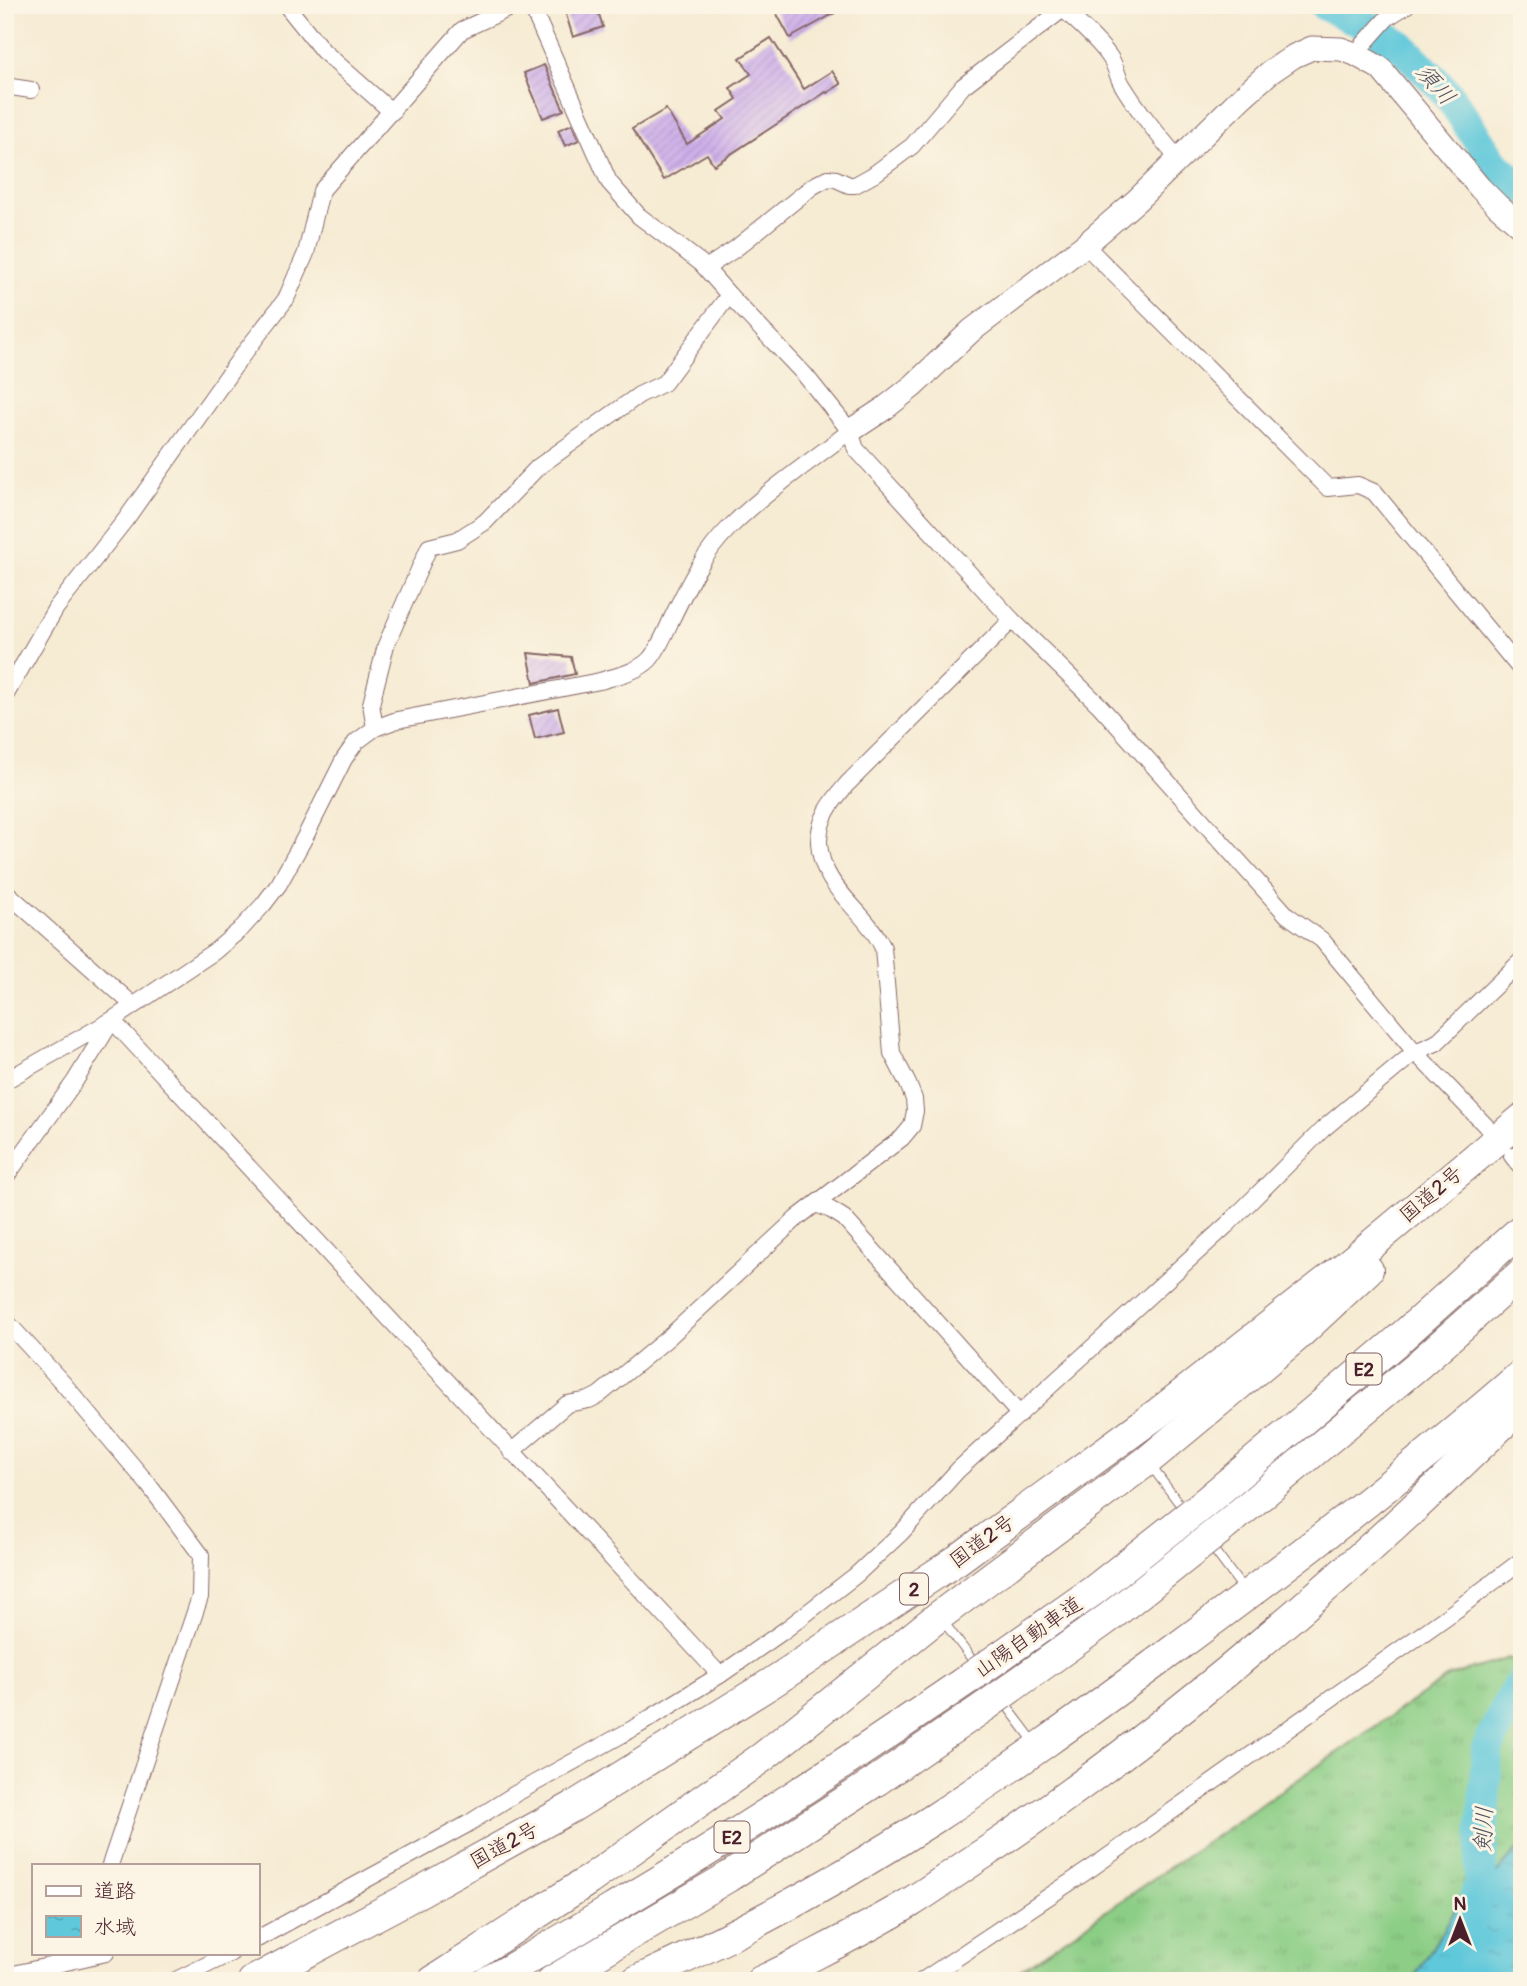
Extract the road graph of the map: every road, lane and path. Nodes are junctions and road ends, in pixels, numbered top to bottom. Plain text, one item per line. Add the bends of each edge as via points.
1 (286, 5) edge
2 (516, 5) edge
3 (531, 5) edge
4 (1407, 5) edge
5 (1359, 50) junction
6 (5, 84) edge
7 (31, 90) dead end
8 (391, 112) junction
9 (1180, 160) junction
10 (1522, 227) edge
11 (1085, 245) junction
12 (706, 268) junction
13 (729, 295) junction
14 (850, 431) junction
15 (1012, 620) junction
16 (1522, 671) edge
17 (5, 696) edge
18 (375, 728) junction
19 (5, 891) edge
20 (1522, 960) edge
21 (133, 1005) junction
22 (112, 1020) junction
23 (1415, 1052) junction
24 (5, 1081) edge
25 (1522, 1119) edge
26 (1486, 1126) dead end
27 (1518, 1154) edge
28 (5, 1178) edge
29 (816, 1204) junction
30 (1522, 1229) edge
31 (1522, 1273) edge
32 (5, 1320) edge
33 (1522, 1374) edge
34 (1522, 1405) edge
35 (1020, 1415) junction
36 (511, 1452) junction
37 (1147, 1461) junction
38 (1522, 1560) edge
39 (1248, 1595) junction
40 (939, 1616) junction
41 (720, 1675) junction
42 (1038, 1747) junction
43 (110, 1864) edge
44 (259, 1938) edge
45 (229, 1954) edge
46 (80, 1956) edge
47 (7, 1977) edge
48 (174, 1981) edge
49 (253, 1981) edge
50 (433, 1981) edge
51 (488, 1981) edge
52 (552, 1981) edge
53 (636, 1981) edge
54 (761, 1981) edge
55 (922, 1981) edge

1 - 8 street via 323,51
2 - 8 street via 462,30
3 - 12 street via 609,182 639,216
4 - 5 street via 1387,18
5 - 9 street via 1322,47 1294,56 1240,99
5 - 10 street via 1380,68 1462,168
6 - 7 street
8 - 17 street via 321,191 306,253 286,299 56,608
9 - 11 street
9 - 12 street via 1128,94 1112,59 1063,9 963,86 912,146 873,175 855,185 828,178 813,186
11 - 14 street via 971,331 913,386
11 - 16 street via 1328,488 1358,485 1374,492
12 - 13 street
13 - 14 street via 805,375
13 - 18 street via 664,383 639,395 538,467 485,522 457,540 429,547 386,645 371,704
14 - 15 street via 856,449
14 - 18 street via 752,507 710,550 649,660 600,681
15 - 23 street via 1099,705 1287,915 1322,940
15 - 29 street via 847,784 821,822 823,868 883,948 892,1053 914,1098 915,1111 912,1126 902,1138
18 - 21 street via 356,742 344,759 279,884 263,905 215,951
19 - 21 street
20 - 23 street via 1436,1043
21 - 22 street
22 - 24 street
22 - 28 street via 75,1081
22 - 36 street
23 - 26 street
23 - 35 street via 1323,1129 1229,1223
25 - 49 highway, 国道2号 / 2 via 1347,1265 1158,1413 957,1560 773,1682 574,1805
27 - 37 highway via 1372,1267
29 - 35 street via 844,1217
29 - 36 street via 609,1387 589,1400 567,1404
30 - 51 highway, 山陽自動車道 / E2, bridge via 1397,1341 1093,1591 851,1760 712,1849
31 - 52 highway, 山陽自動車道 / E2, bridge via 1418,1365 1111,1616 876,1781 728,1877
32 - 43 street via 148,1484 201,1555 200,1597
33 - 39 highway
34 - 54 highway via 1315,1596 1132,1747 1037,1818 911,1902
35 - 41 street via 958,1470 856,1575
36 - 41 street
37 - 39 lane
37 - 40 highway
38 - 55 street via 1093,1867
39 - 42 highway
40 - 42 lane
40 - 50 highway via 764,1756 589,1880
41 - 44 street via 466,1825
42 - 53 highway via 865,1861 773,1914
45 - 48 street
46 - 47 street

